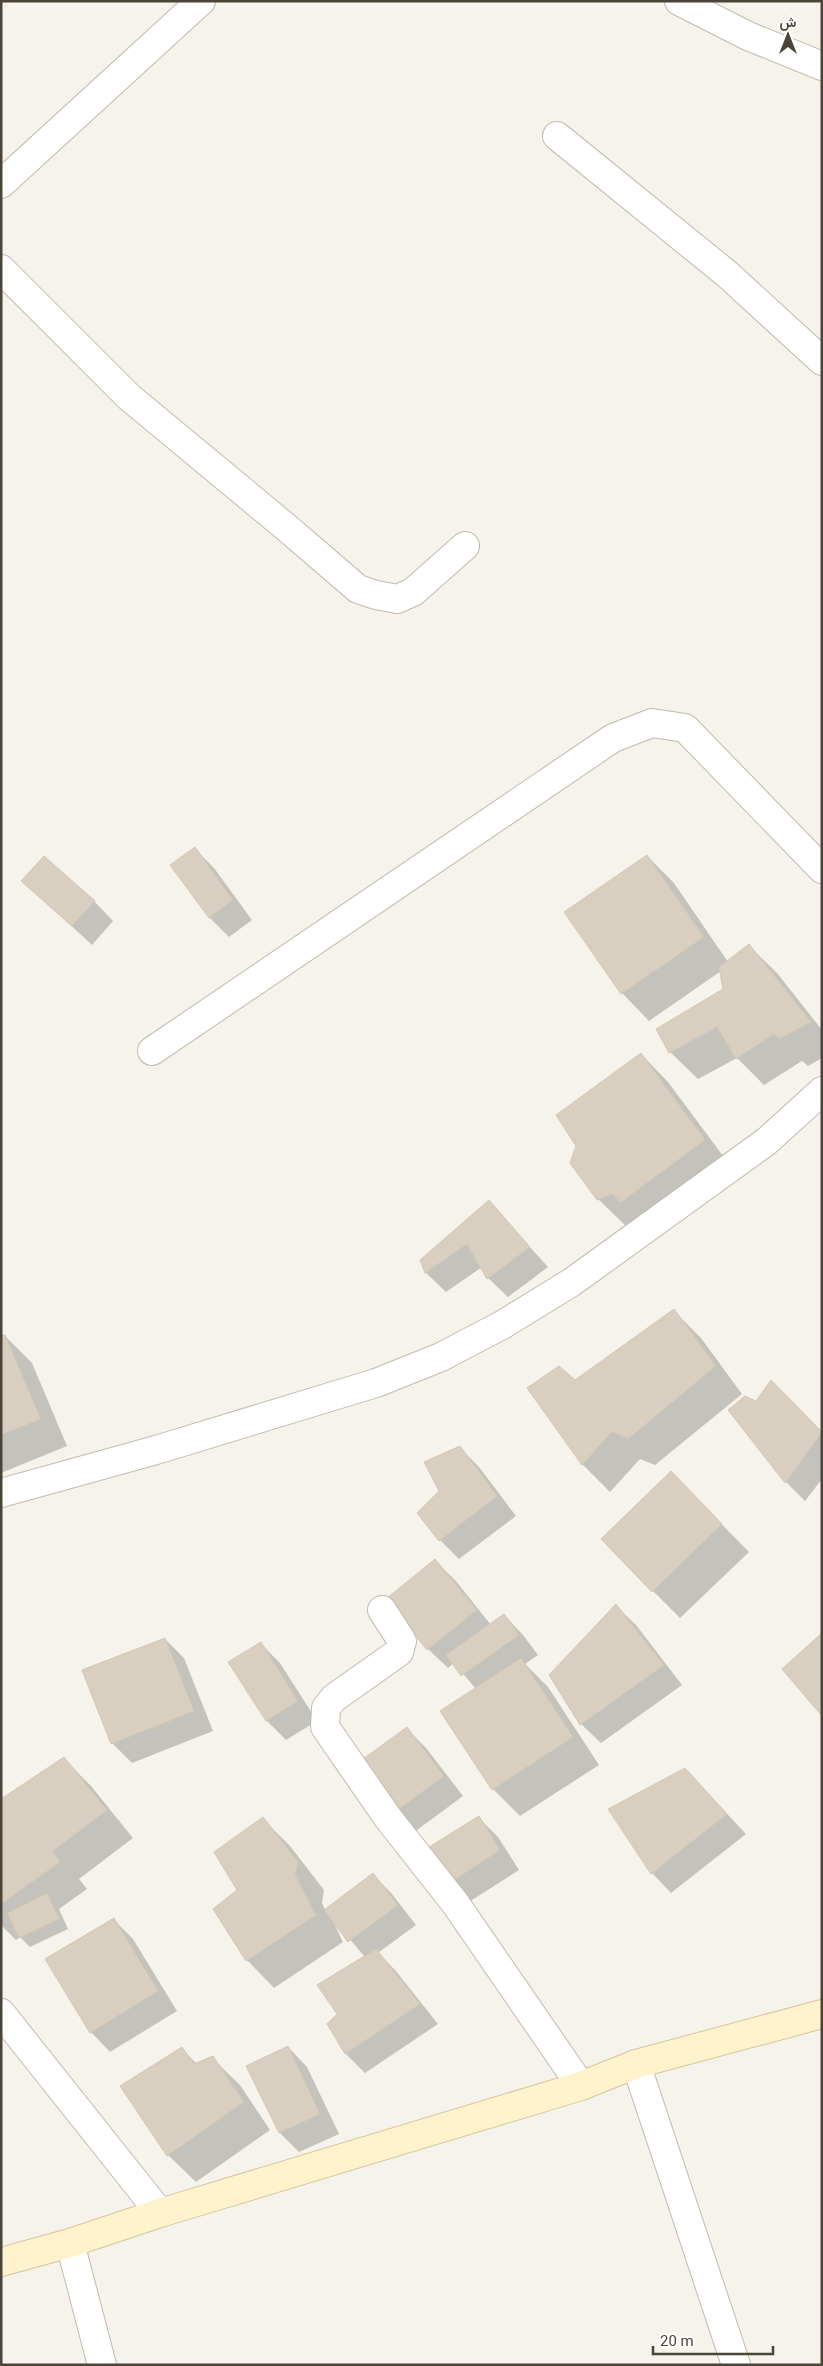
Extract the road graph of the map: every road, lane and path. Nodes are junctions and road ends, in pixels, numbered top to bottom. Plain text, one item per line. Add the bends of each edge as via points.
1 (201, 1) edge
2 (679, 1) edge
3 (822, 66) edge
4 (557, 136) dead end
5 (1, 184) edge
6 (1, 269) edge
7 (822, 361) edge
8 (465, 546) dead end
9 (822, 869) edge
10 (152, 1051) dead end
11 (822, 1091) edge
12 (1, 1493) edge
13 (382, 1610) dead end
14 (1, 2013) edge
15 (822, 2014) edge
16 (636, 2064) junction
17 (581, 2086) junction
18 (160, 2212) junction
19 (70, 2243) junction
20 (1, 2262) edge
21 (102, 2365) edge
22 (736, 2365) edge

1 - 5 street
2 - 3 street via 748,36
4 - 7 street via 728,274
6 - 8 street via 128,397 358,590 397,599 413,592
9 - 10 street via 685,728 652,723 613,738
11 - 12 street via 767,1141 572,1282 502,1325 441,1357 366,1386
13 - 17 street via 402,1641 399,1652 334,1698 326,1708 325,1727 388,1818 455,1904
14 - 18 street
15 - 16 street
16 - 17 street
16 - 22 street
17 - 18 street
18 - 19 street
19 - 20 street
19 - 21 street

